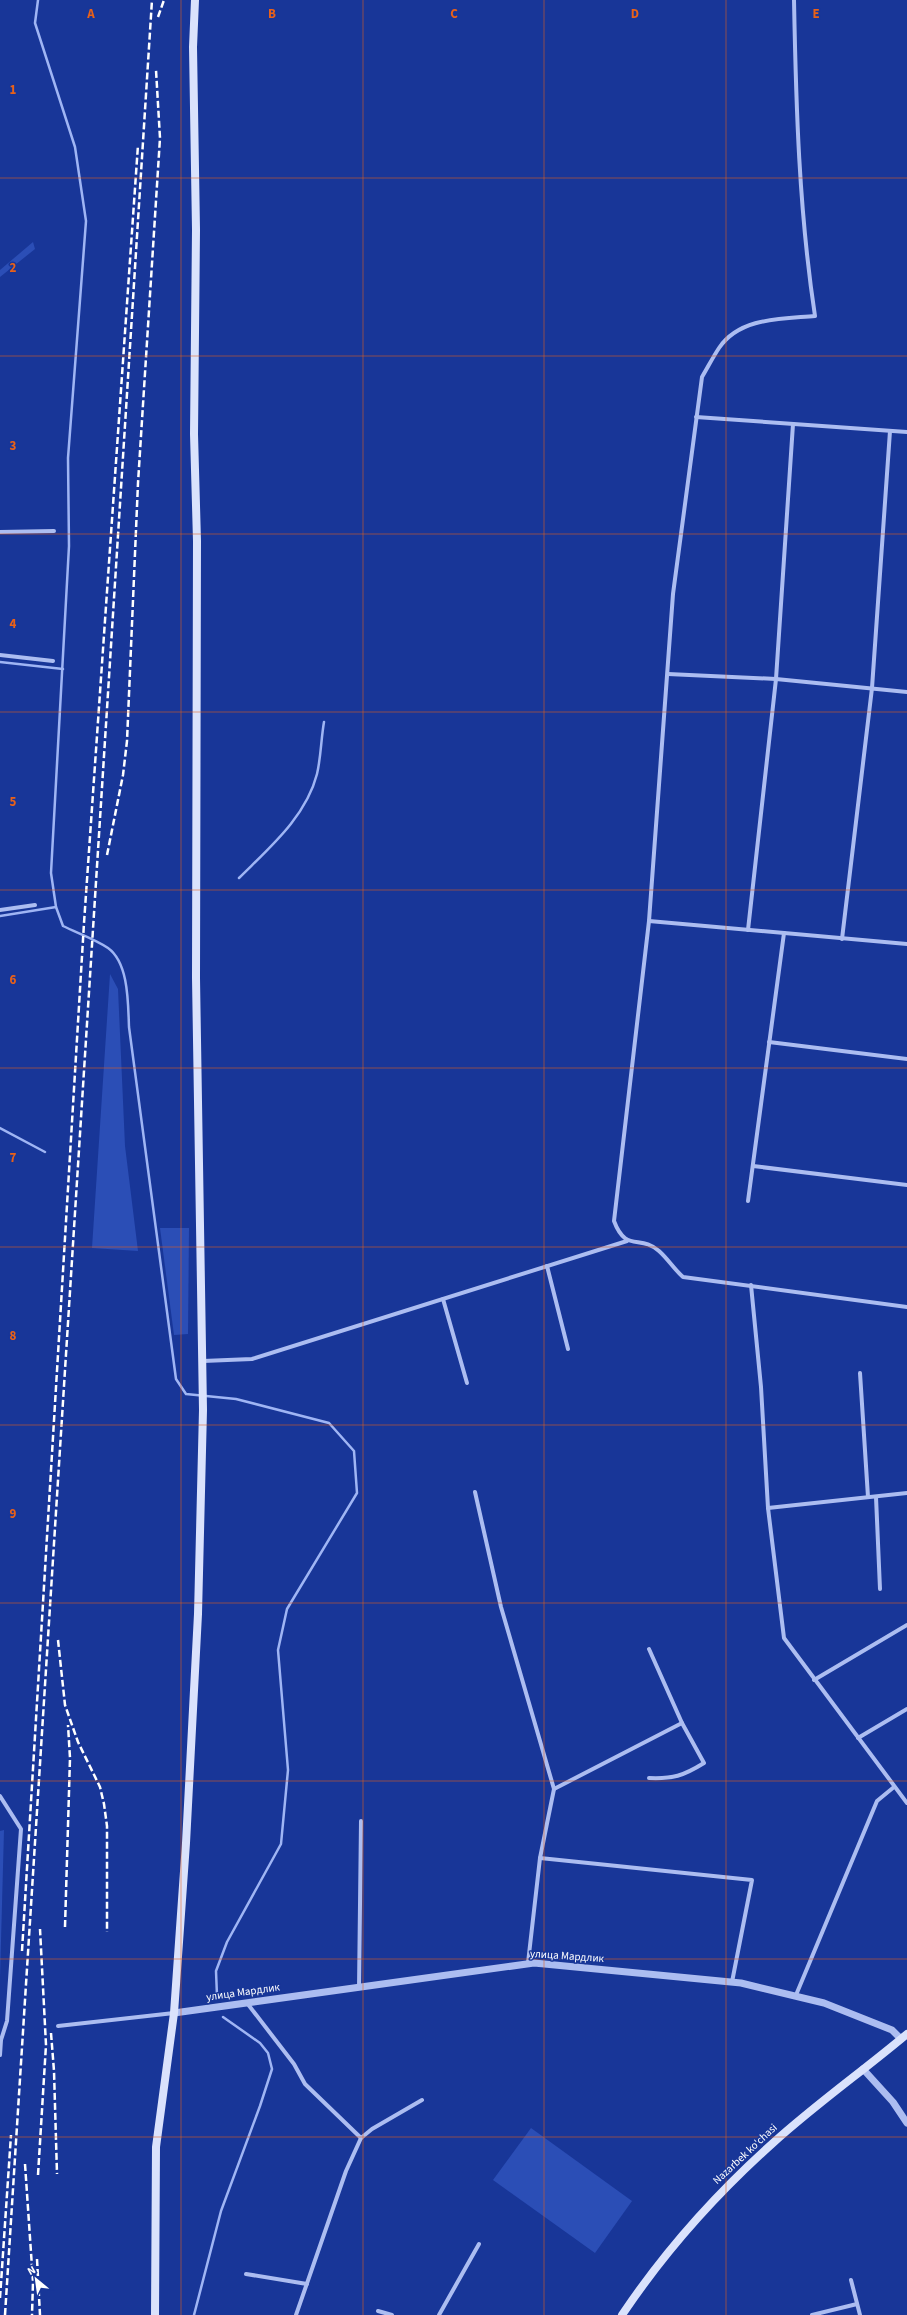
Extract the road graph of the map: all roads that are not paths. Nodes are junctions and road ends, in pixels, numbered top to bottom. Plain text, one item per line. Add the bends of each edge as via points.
1 (195, 0) edge
2 (794, 0) edge
3 (696, 417) junction
4 (794, 424) junction
5 (890, 431) junction
6 (907, 432) edge
7 (54, 531) dead end
8 (0, 532) edge
9 (0, 655) edge
10 (53, 661) dead end
11 (668, 674) junction
12 (776, 679) junction
13 (872, 688) junction
14 (907, 692) edge
15 (35, 905) dead end
16 (0, 910) edge
17 (649, 921) junction
18 (748, 930) junction
19 (784, 933) junction
20 (842, 939) junction
21 (907, 944) edge
22 (769, 1042) junction
23 (907, 1059) edge
24 (753, 1166) junction
25 (907, 1184) edge
26 (748, 1201) dead end
27 (627, 1241) junction
28 (546, 1266) junction
29 (751, 1285) junction
30 (444, 1299) junction
31 (907, 1307) edge
32 (568, 1349) dead end
33 (203, 1361) junction
34 (860, 1373) dead end
35 (467, 1383) dead end
36 (475, 1492) dead end
37 (907, 1493) edge
38 (876, 1496) junction
39 (868, 1498) junction
40 (768, 1508) junction
41 (880, 1589) dead end
42 (907, 1625) edge
43 (649, 1649) dead end
44 (814, 1680) junction
45 (907, 1709) edge
46 (682, 1723) junction
47 (858, 1738) junction
48 (649, 1778) dead end
49 (894, 1787) junction
50 (554, 1789) junction
51 (0, 1796) edge
52 (907, 1803) edge
53 (362, 1821) dead end
54 (540, 1858) junction
55 (528, 1963) junction
56 (732, 1982) junction
57 (359, 1988) junction
58 (796, 1995) junction
59 (247, 2003) junction
60 (174, 2013) junction
61 (58, 2026) dead end
62 (904, 2036) edge
63 (0, 2040) edge
64 (0, 2055) edge
65 (863, 2069) junction
66 (422, 2100) dead end
67 (907, 2123) edge
68 (361, 2138) junction
69 (479, 2244) dead end
70 (246, 2274) dead end
71 (851, 2280) dead end
72 (307, 2284) junction
73 (857, 2304) junction
74 (378, 2311) dead end
75 (155, 2315) edge
76 (296, 2315) edge
77 (392, 2315) edge
78 (439, 2315) edge
79 (622, 2315) edge
80 (812, 2315) edge
81 (860, 2315) edge

1 - 33 main road via 193,47 196,230 196,978
2 - 3 street via 797,138 805,248 815,316 760,322 739,329 720,346 702,377
3 - 4 street
3 - 11 street via 692,466 673,594
4 - 5 street
4 - 12 street
5 - 6 street
5 - 13 street
7 - 8 street
9 - 10 street
11 - 12 street
11 - 17 street
12 - 13 street
12 - 18 street
13 - 14 street
13 - 20 street
15 - 16 street
17 - 18 street
17 - 27 street via 614,1221 619,1233
18 - 19 street
19 - 20 street
19 - 22 street
20 - 21 street
22 - 23 street
22 - 24 street
24 - 25 street
24 - 26 street
27 - 28 street
27 - 29 street via 647,1244 659,1250 683,1277
28 - 30 street
28 - 32 street
29 - 31 street
29 - 40 street via 761,1387
30 - 33 street via 252,1359
30 - 35 street
33 - 60 main road via 198,1614
34 - 39 street
36 - 50 street via 501,1607
37 - 38 street
38 - 39 street
38 - 41 street
39 - 40 street
40 - 44 street via 784,1638
42 - 44 street
43 - 46 street
44 - 47 street
45 - 47 street
46 - 48 street via 704,1763 670,1779
46 - 50 street
47 - 49 street
49 - 52 street
49 - 58 street via 877,1801
50 - 54 street
51 - 63 street via 21,1828 7,2021
53 - 57 street
54 - 55 street
54 - 56 street via 752,1880
55 - 56 street, улица Мардлик
55 - 57 street, улица Мардлик
56 - 58 street, улица Мардлик
57 - 59 street, улица Мардлик
58 - 62 street, улица Мардлик via 824,2003
59 - 60 street, улица Мардлик
59 - 68 street via 294,2064 305,2084
60 - 61 street
60 - 75 main road via 156,2147
62 - 65 main road, Nazarbek ko'chasi
63 - 64 street
65 - 67 street via 893,2102
65 - 79 main road, Nazarbek ko'chasi via 778,2138 717,2196 664,2257
66 - 68 street
68 - 72 street via 346,2171
69 - 78 street
70 - 72 street
71 - 73 street
72 - 76 street
73 - 80 street
73 - 81 street
74 - 77 street

